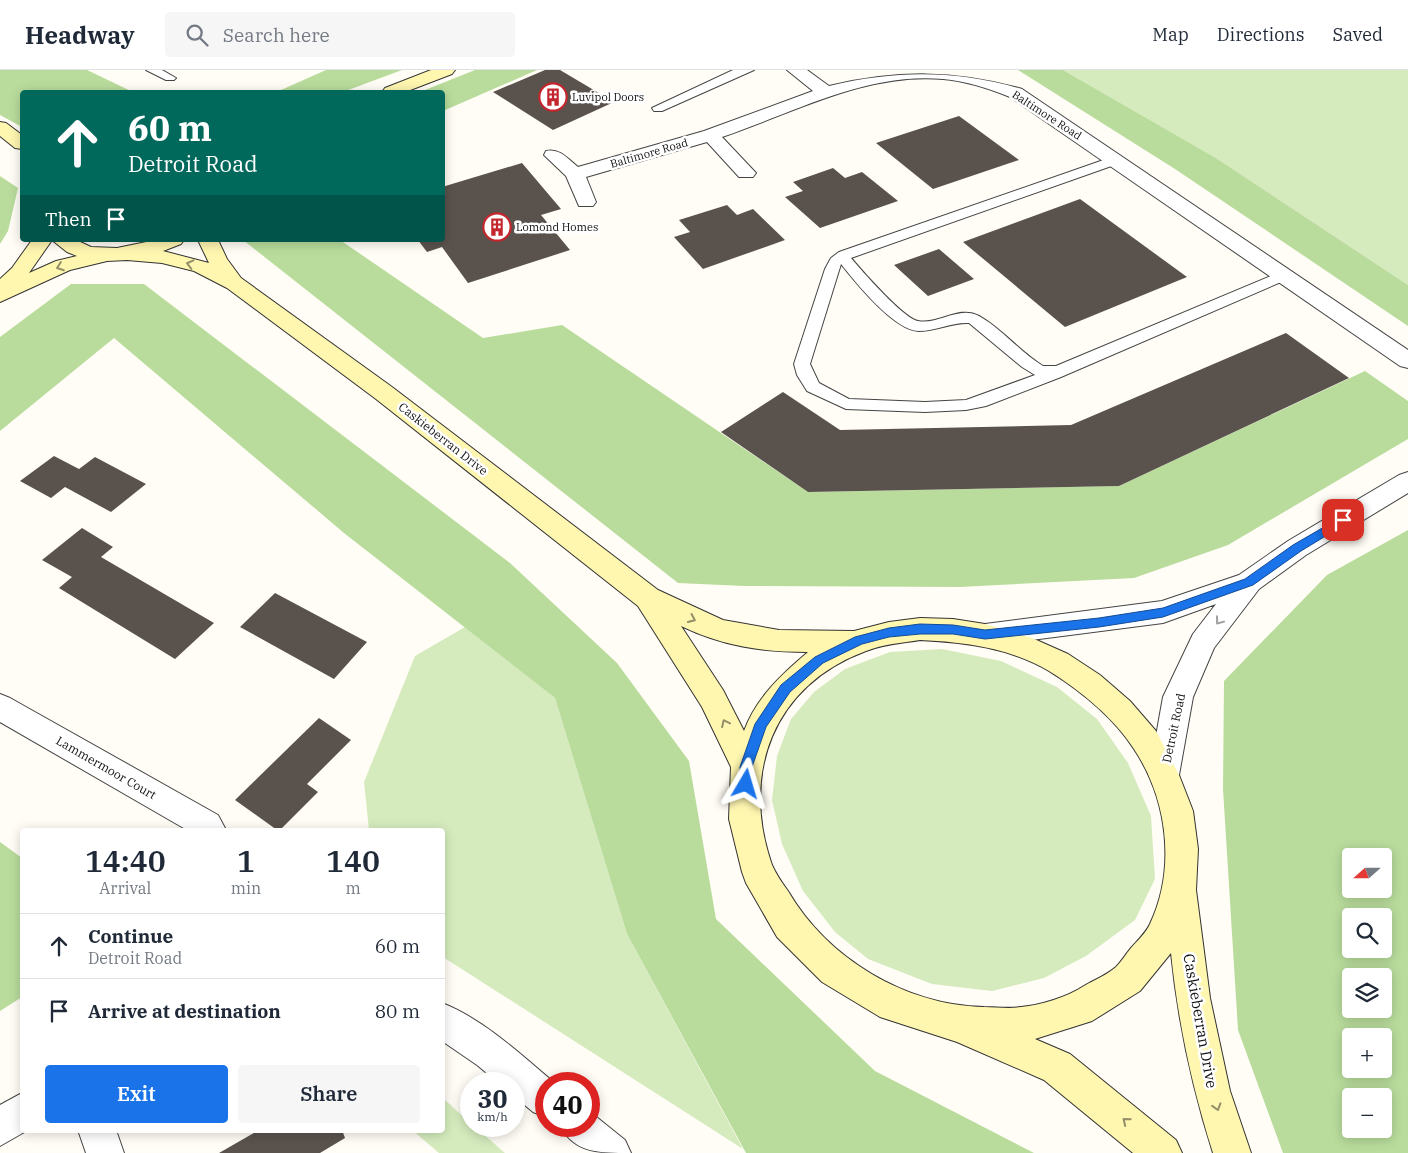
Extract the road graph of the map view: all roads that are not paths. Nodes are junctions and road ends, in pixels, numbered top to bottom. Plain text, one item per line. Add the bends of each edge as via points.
1 (152, 70) edge
2 (446, 70) edge
3 (748, 70) edge
4 (796, 70) edge
5 (170, 78) dead end
6 (396, 90) edge
7 (826, 92) junction
8 (658, 108) dead end
9 (0, 127) edge
10 (710, 135) junction
11 (20, 142) edge
12 (554, 155) dead end
13 (1115, 160) junction
14 (746, 173) dead end
15 (575, 174) junction
16 (586, 202) dead end
17 (41, 242) edge
18 (64, 242) edge
19 (168, 242) edge
20 (209, 242) edge
21 (115, 254) junction
22 (844, 255) junction
23 (1283, 276) junction
24 (234, 283) junction
25 (0, 290) edge
26 (0, 295) edge
27 (1408, 361) edge
28 (1058, 371) junction
29 (1408, 481) edge
30 (1249, 582) junction
31 (648, 598) junction
32 (985, 635) junction
33 (859, 640) junction
34 (0, 707) edge
35 (746, 767) junction
36 (1164, 774) junction
37 (208, 828) edge
38 (1180, 887) junction
39 (445, 1022) edge
40 (958, 1024) junction
41 (535, 1090) edge
42 (20, 1113) edge
43 (0, 1127) edge
44 (98, 1133) edge
45 (592, 1137) edge
46 (105, 1153) edge
47 (612, 1153) edge
48 (1163, 1153) edge
49 (1232, 1153) edge

1 - 5 lane
2 - 6 street
3 - 8 lane
4 - 7 street
7 - 10 street, Baltimore Road
7 - 13 street, Baltimore Road via 882,78 921,73 991,83 1016,93
9 - 11 street
10 - 14 street
10 - 15 street, Baltimore Road
12 - 15 street
13 - 22 lane
13 - 23 street, Baltimore Road
15 - 16 street
17 - 25 street via 19,272
18 - 21 street via 82,251
19 - 21 street via 138,252
20 - 24 street
24 -> 21 street via 201,267 162,257
21 -> 26 street via 63,265
22 - 28 lane via 900,317 913,326 927,326 962,317 973,319 1040,371
22 - 28 lane via 832,269 802,364 813,387 828,396 846,404 966,405
23 - 27 street, Baltimore Road
23 - 28 lane
24 - 31 street, Caskieberran Drive via 384,393
29 - 30 street, Detroit Road via 1297,548
30 - 32 street, Detroit Road via 1163,612
30 -> 36 street, Detroit Road via 1203,642 1178,697
31 -> 33 street, Caskieberran Drive via 719,632 779,641
35 -> 31 street, Caskieberran Drive via 713,699
32 - 33 street via 920,629 889,632
32 - 36 street via 1022,646 1058,662 1090,684 1120,710 1145,740
33 - 35 street via 819,660 786,688 761,724
34 - 37 street, Lammermoor Court
35 - 40 street via 745,818 758,872 789,925 834,970 892,1004
36 - 38 street via 1179,820 1182,849
38 - 40 street via 1162,937 1128,979 1080,1009 1021,1025
38 -> 49 street, Caskieberran Drive via 1193,998 1212,1091
39 - 41 street via 490,1052
48 -> 40 street via 1057,1067
42 - 43 street
44 - 46 street
45 - 47 street

